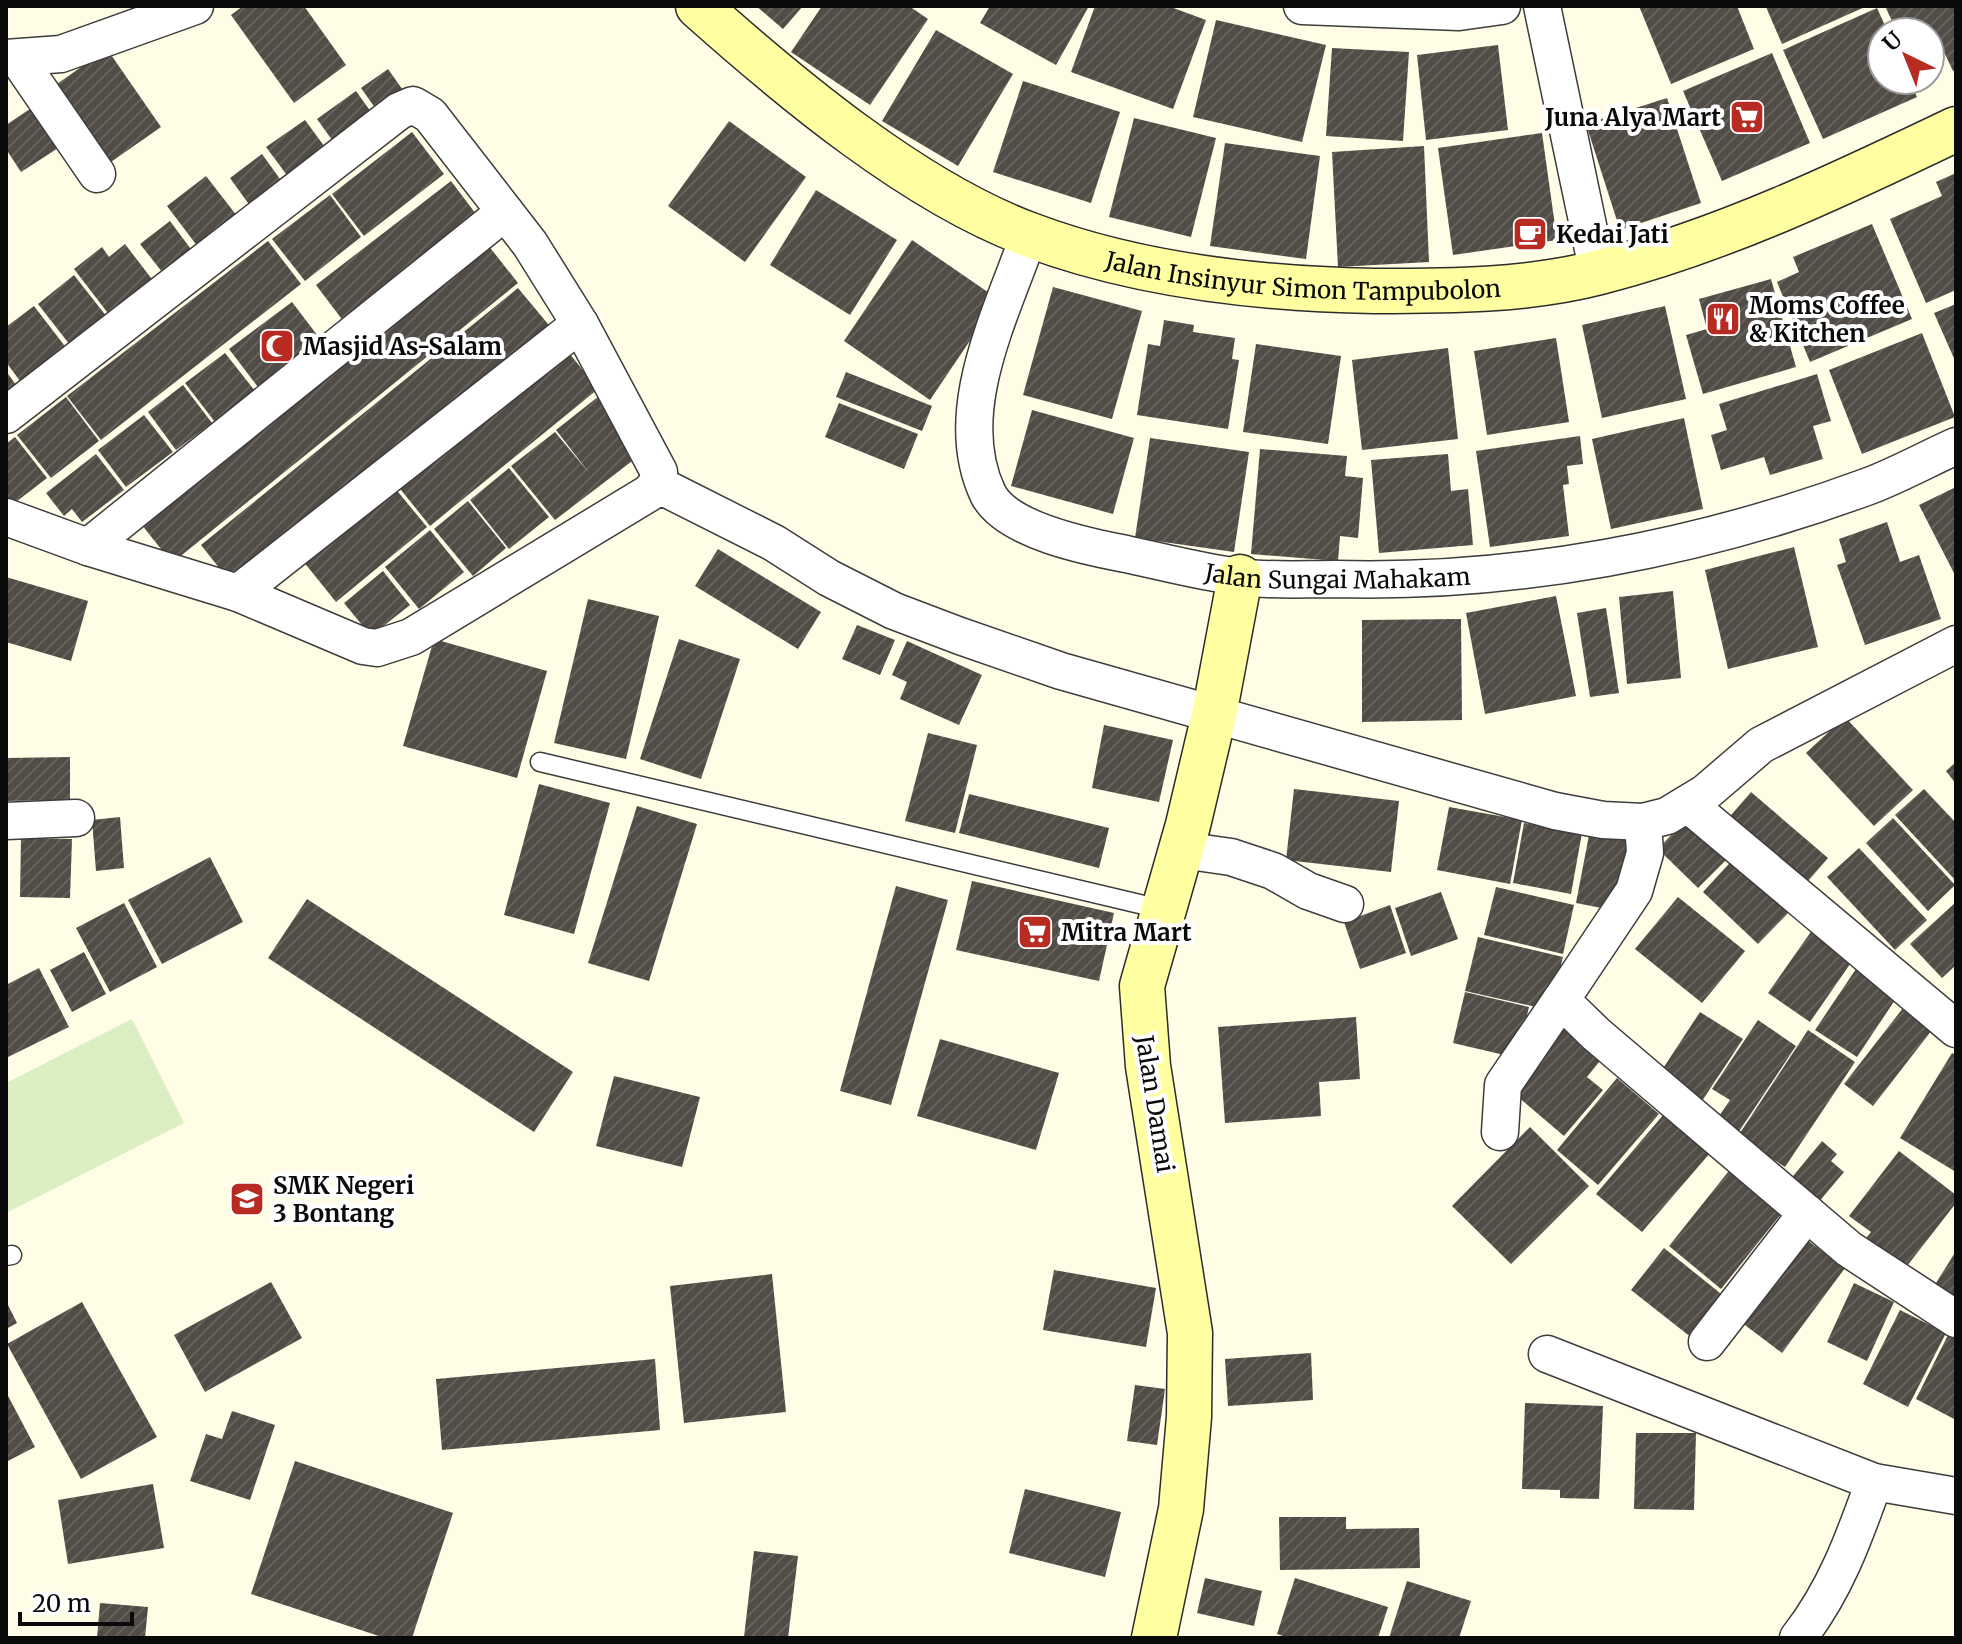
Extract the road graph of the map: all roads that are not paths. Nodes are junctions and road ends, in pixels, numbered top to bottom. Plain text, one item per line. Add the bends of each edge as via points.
1 (195, 6) edge
2 (698, 6) edge
3 (1302, 6) edge
4 (1502, 6) edge
5 (1542, 6) edge
6 (12, 59) edge
7 (1956, 129) edge
8 (97, 174) dead end
9 (505, 212) junction
10 (1029, 235) junction
11 (1598, 273) junction
12 (580, 324) junction
13 (6, 415) edge
14 (1956, 446) edge
15 (657, 484) junction
16 (6, 517) edge
17 (88, 547) junction
18 (1240, 577) junction
19 (238, 593) junction
20 (1956, 644) edge
21 (1214, 715) junction
22 (540, 762) dead end
23 (1689, 805) junction
24 (76, 818) dead end
25 (6, 821) edge
26 (1643, 822) junction
27 (1182, 850) junction
28 (1345, 904) dead end
29 (1165, 910) junction
30 (1561, 1000) junction
31 (1956, 1029) edge
32 (1500, 1132) dead end
33 (1807, 1213) junction
34 (1956, 1319) edge
35 (1707, 1342) dead end
36 (1547, 1354) dead end
37 (1874, 1482) junction
38 (1956, 1496) edge
39 (1157, 1637) edge
40 (1798, 1638) edge

1 - 6 street via 61,54
2 - 10 street, Jalan Insinyur Simon Tampubolon via 766,66 883,155
3 - 4 street via 1459,12
5 - 11 street
6 - 8 street
7 - 11 street, Jalan Insinyur Simon Tampubolon via 1779,211
9 - 12 street
9 - 13 street via 430,115 413,105
9 - 17 street
10 - 11 street, Jalan Insinyur Simon Tampubolon via 1109,259 1212,280 1308,290 1436,291
10 - 18 street, Jalan Sungai Mahakam via 975,399 975,452 990,497 1022,522 1060,541
12 - 15 street via 659,472
12 - 19 street
14 - 18 street, Jalan Sungai Mahakam via 1870,486 1717,533 1611,558 1533,571 1397,581
15 - 19 street via 393,645 363,646
15 - 21 street via 894,611 1061,671
16 - 17 street
17 - 19 street
18 - 21 street, Jalan Damai
20 - 23 street via 1761,745
21 - 26 street via 1555,811
21 - 27 street, Jalan Damai
22 - 29 lane
23 - 26 street
23 - 31 street
24 - 25 street
26 - 30 street via 1645,853 1634,891
27 - 28 street via 1231,857
27 - 29 street, Jalan Damai
29 - 39 street, Jalan Damai via 1142,986 1142,1023 1190,1333 1181,1509
30 - 32 street via 1503,1085
30 - 33 street
33 - 34 street via 1905,1289
33 - 35 street
36 - 37 street
37 - 38 street
37 - 40 street via 1843,1567

